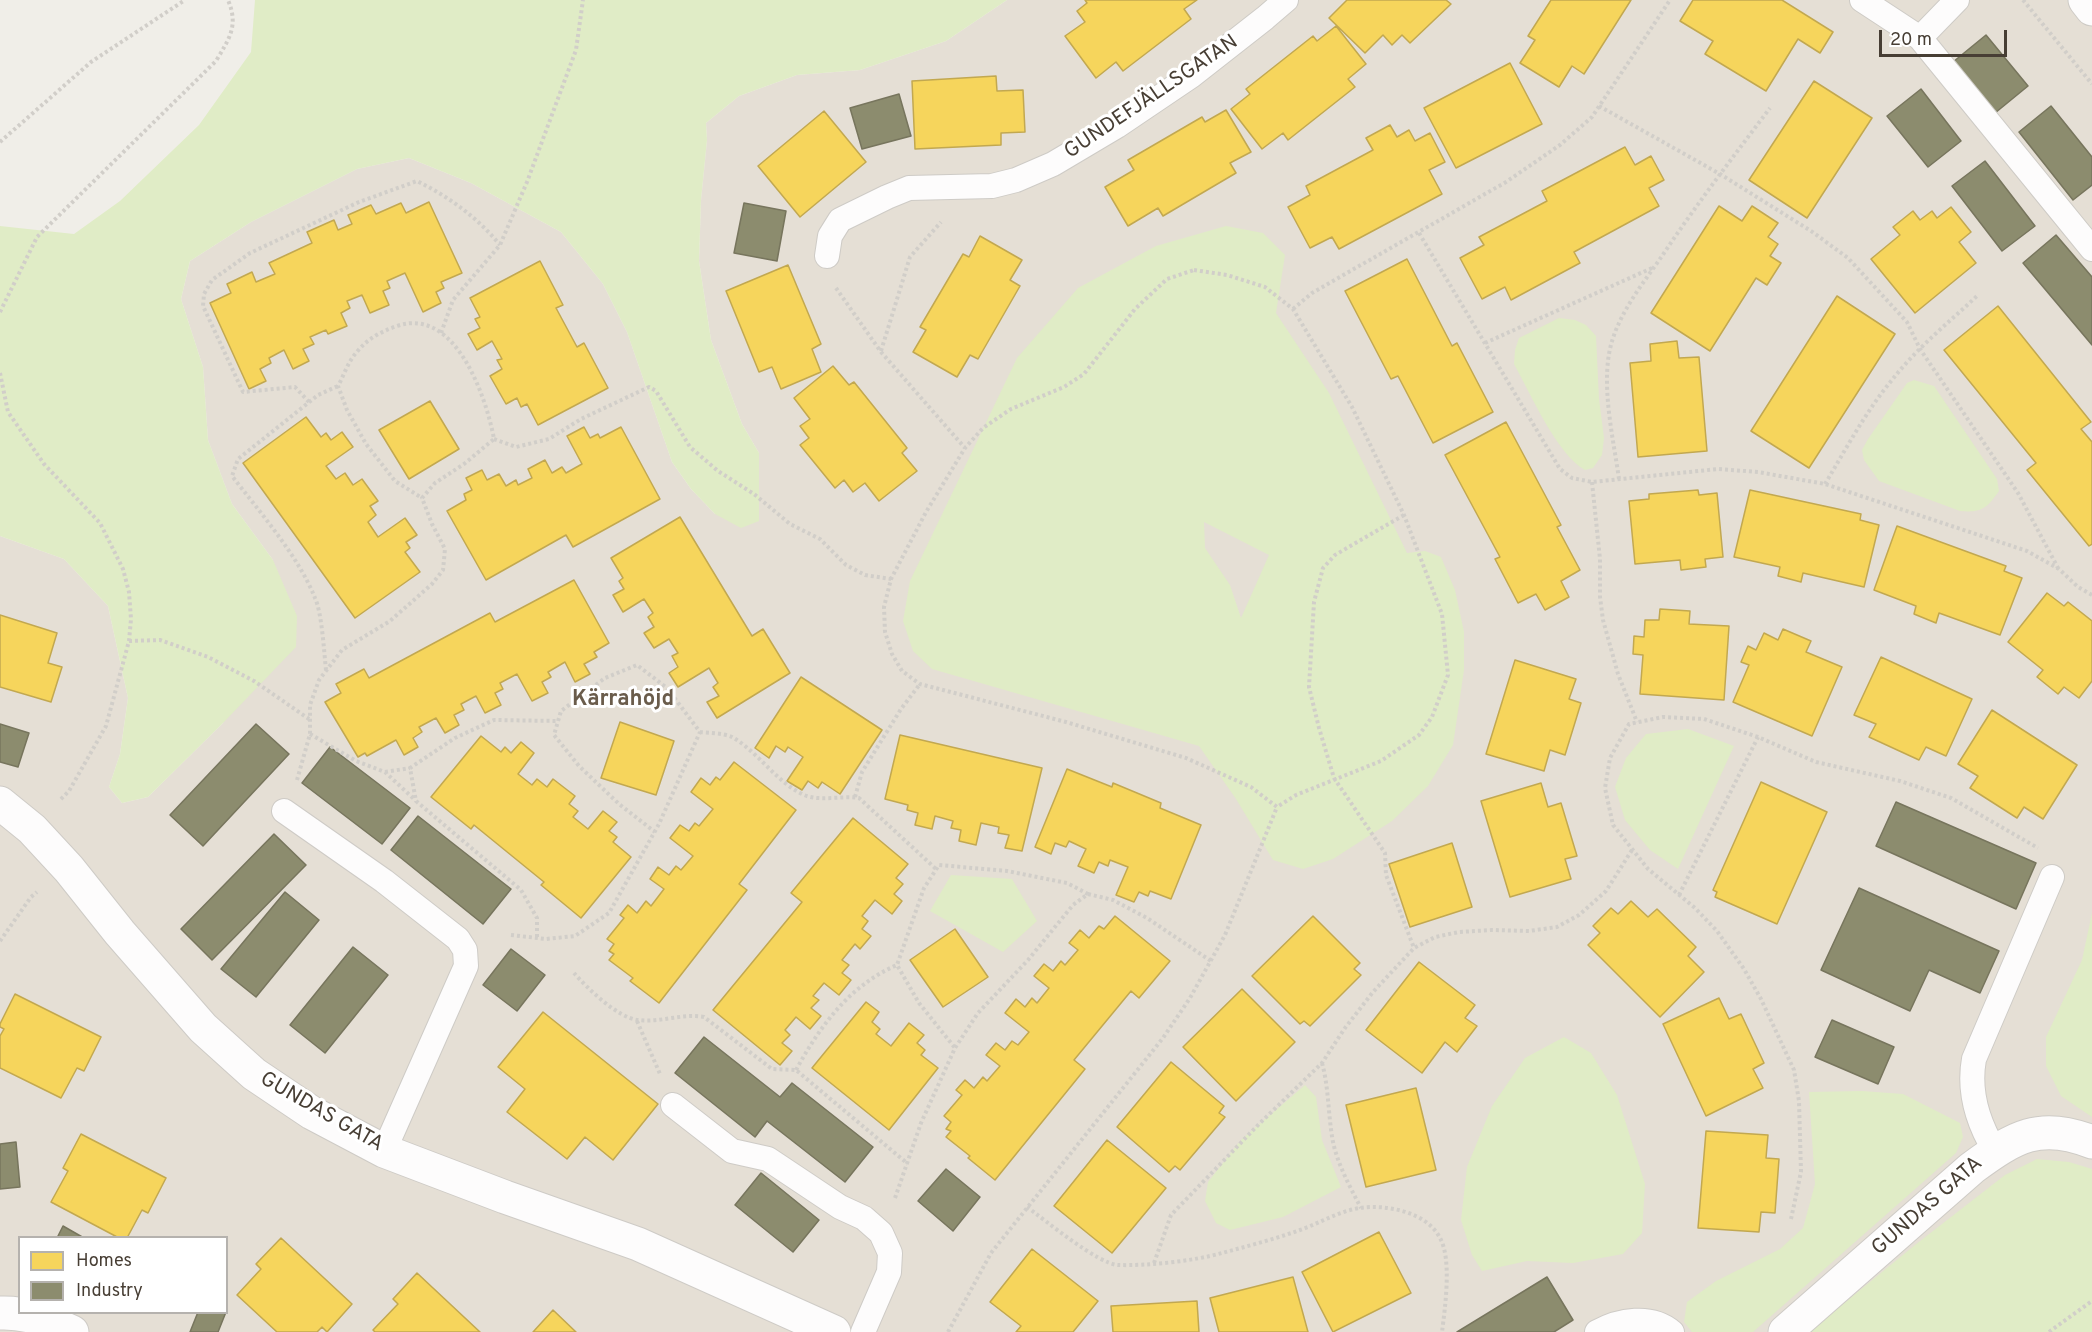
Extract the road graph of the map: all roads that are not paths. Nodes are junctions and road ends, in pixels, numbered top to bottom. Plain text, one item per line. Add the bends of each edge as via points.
1 (1286, 0) edge
2 (1862, 0) edge
3 (1957, 0) edge
4 (2085, 0) edge
5 (2092, 9) edge
6 (1920, 38) junction
7 (2092, 249) edge
8 (828, 256) road end
9 (0, 803) edge
10 (284, 811) road end
11 (2052, 877) road end
12 (673, 1106) road end
13 (2092, 1142) edge
14 (384, 1151) junction
15 (1995, 1151) junction
16 (0, 1313) edge
17 (18, 1314) edge
18 (21, 1314) edge
19 (72, 1332) edge
20 (834, 1332) edge
21 (863, 1332) edge
22 (1597, 1332) edge
23 (1672, 1332) edge
24 (1785, 1332) edge

1 - 8 lane, GUNDEFJÄLLSGATAN via 1191,76 1053,164 992,186 909,189 887,197 840,220 830,236
2 - 6 lane
3 - 6 lane
4 - 5 street
6 - 7 lane
9 - 14 street, GUNDAS GATA via 32,829 204,1028 254,1074 312,1113
10 - 14 lane via 384,881 458,939 465,950 466,966
11 - 15 lane via 1974,1059 1971,1081 1975,1102 1983,1132
12 - 21 lane via 732,1151 768,1159 882,1233 890,1253 889,1272
13 - 15 street, GUNDAS GATA via 2050,1132 2028,1134
14 - 20 street, GUNDAS GATA via 638,1244
15 - 24 street, GUNDAS GATA
16 - 17 street
18 - 19 street
22 - 23 lane via 1629,1321 1651,1321

